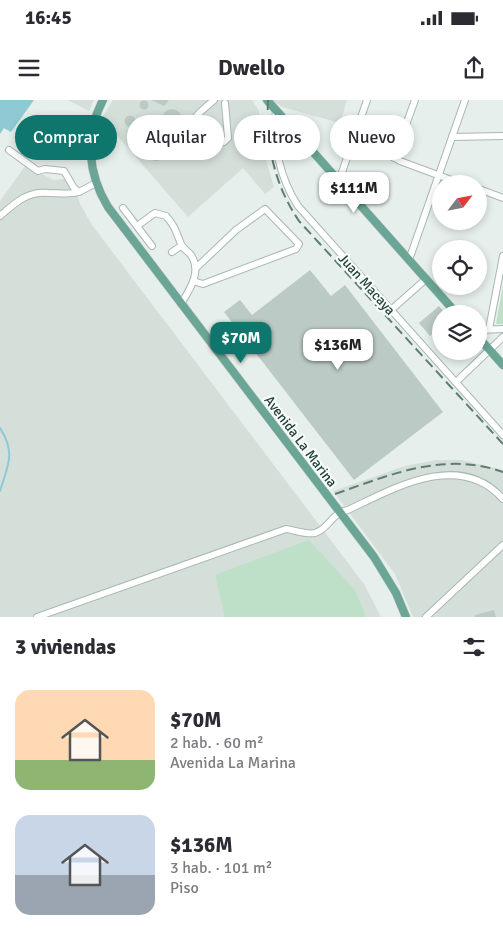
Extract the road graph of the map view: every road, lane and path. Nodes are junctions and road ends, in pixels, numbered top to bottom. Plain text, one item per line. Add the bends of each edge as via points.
1 (103, 100) edge
2 (214, 100) edge
3 (267, 100) edge
4 (366, 100) edge
5 (415, 100) edge
6 (465, 100) edge
7 (225, 103) dead end
8 (276, 110) junction
9 (361, 115) edge
10 (410, 115) edge
11 (503, 136) edge
12 (452, 137) junction
13 (9, 150) dead end
14 (346, 160) edge
15 (399, 160) edge
16 (436, 175) edge
17 (439, 175) edge
18 (339, 181) junction
19 (96, 183) junction
20 (79, 192) junction
21 (488, 192) edge
22 (432, 196) edge
23 (503, 198) edge
24 (123, 208) dead end
25 (0, 216) edge
26 (137, 226) junction
27 (152, 246) dead end
28 (181, 246) junction
29 (172, 252) dead end
30 (503, 256) edge
31 (409, 260) junction
32 (196, 268) junction
33 (426, 279) junction
34 (193, 281) junction
35 (181, 304) junction
36 (449, 305) edge
37 (391, 310) junction
38 (489, 329) joint
39 (503, 329) edge
40 (503, 337) edge
41 (487, 348) edge
42 (489, 350) junction
43 (503, 365) edge
44 (456, 382) junction
45 (503, 435) edge
46 (503, 499) edge
47 (339, 511) junction
48 (503, 545) edge
49 (37, 617) edge
50 (406, 617) edge
51 (426, 617) edge

1 - 19 main road, Avenida La Marina via 91,140
2 - 7 street via 191,125 192,137 202,145 224,142 228,138
3 - 8 main road
4 - 9 street
5 - 10 street
6 - 12 street
8 - 18 main road
8 - 37 street, Juan Macaya via 275,135 279,158 294,200
11 - 12 street
12 - 17 street
13 - 20 street via 38,171 46,168 64,171
14 - 18 street
15 - 16 street
18 - 31 main road
19 - 20 street
19 - 35 main road, Avenida La Marina via 114,215
20 - 25 street via 32,193
21 - 23 street
22 - 31 street
24 - 26 street
26 - 27 street
26 - 28 street via 155,213 161,213 175,227
28 - 29 street
28 - 32 street via 191,256
30 - 38 street
31 - 33 main road
32 - 34 street
32 - 34 street via 236,230 265,209 299,244 296,249 233,274 203,284
33 - 36 main road
33 - 37 street
34 - 35 street
35 - 47 main road, Avenida La Marina
37 - 44 street, Juan Macaya
38 - 39 street
40 - 42 street
41 - 42 main road
42 - 43 main road
42 - 44 street
44 - 45 street, Juan Macaya
46 - 47 street via 480,480 454,475 432,476 408,481 348,510
47 - 49 street via 321,530 312,533 286,529
47 - 50 main road, Avenida La Marina via 383,571
48 - 51 street

